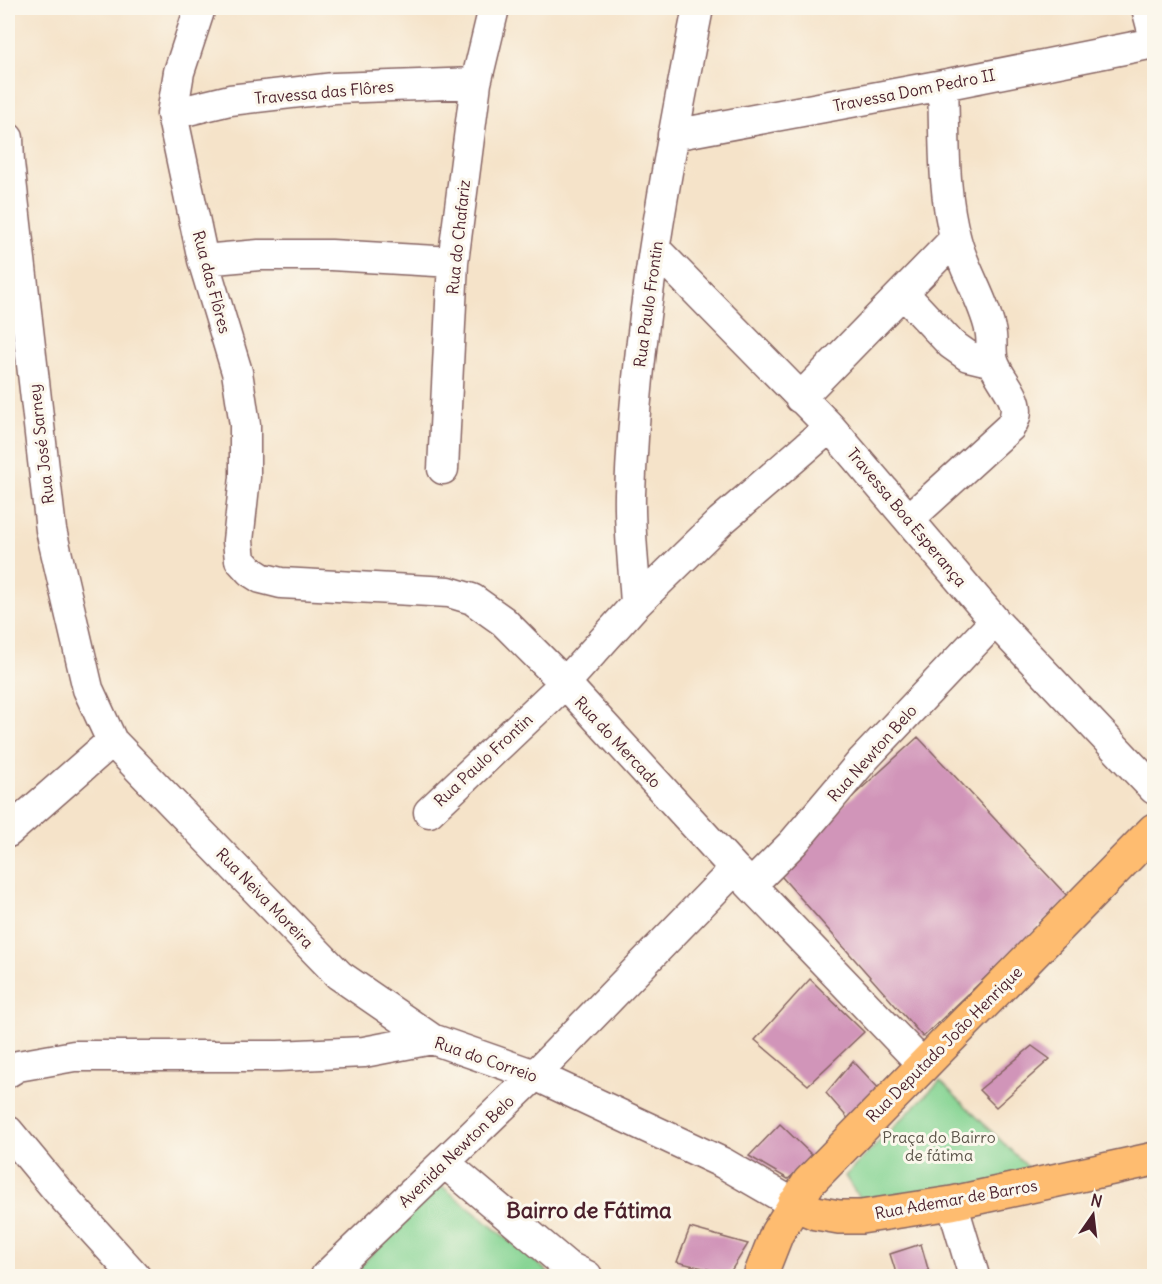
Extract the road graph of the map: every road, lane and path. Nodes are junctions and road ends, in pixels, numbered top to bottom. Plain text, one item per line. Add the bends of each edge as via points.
1 (201, 8) edge
2 (494, 8) edge
3 (698, 8) edge
4 (1147, 8) edge
5 (1155, 35) edge
6 (1155, 42) edge
7 (477, 83) junction
8 (944, 85) junction
9 (172, 114) junction
10 (673, 135) junction
11 (8, 154) edge
12 (956, 239) junction
13 (655, 249) junction
14 (203, 260) junction
15 (453, 262) junction
16 (903, 293) junction
17 (993, 362) junction
18 (800, 398) junction
19 (831, 427) junction
20 (443, 469) dead end
21 (909, 519) junction
22 (240, 560) joint
23 (636, 604) junction
24 (995, 621) junction
25 (565, 683) junction
26 (112, 741) junction
27 (1155, 789) edge
28 (429, 812) dead end
29 (1155, 830) edge
30 (8, 832) edge
31 (743, 877) junction
32 (432, 1038) junction
33 (924, 1066) junction
34 (8, 1072) edge
35 (535, 1075) junction
36 (8, 1131) edge
37 (1155, 1159) edge
38 (445, 1163) junction
39 (952, 1203) junction
40 (794, 1204) junction
41 (135, 1276) edge
42 (326, 1276) edge
43 (587, 1276) edge
44 (760, 1276) edge
45 (974, 1276) edge

1 - 9 street, Rua das Flôres via 178,72
2 - 7 street, Rua do Chafariz
3 - 10 street, Rua Paulo Frontin
4 - 5 street
6 - 8 street, Travessa Dom Pedro II
7 - 9 street, Travessa das Flôres via 334,88 230,100
7 - 15 street, Rua do Chafariz
8 - 10 street, Travessa Dom Pedro II
8 - 12 street via 946,182
9 - 14 street, Rua das Flôres
10 - 13 street, Rua Paulo Frontin
11 - 26 street, Rua José Sarney via 51,530 88,689
12 - 16 street
12 - 17 street via 991,330
13 - 18 street, Travessa Boa Esperança
13 - 23 street, Rua Paulo Frontin via 640,345 630,496
14 - 15 street via 330,255
14 - 22 street, Rua das Flôres via 237,372 245,424
15 - 20 street, Rua do Chafariz
16 - 17 street via 951,344 968,356
16 - 18 street
17 - 21 street via 1015,402 1014,422
18 - 19 street, Travessa Boa Esperança
19 - 21 street, Travessa Boa Esperança
19 - 23 street, Rua Paulo Frontin via 721,520
21 - 24 street, Travessa Boa Esperança
22 - 25 street, Rua do Mercado via 261,578 281,583 449,592 472,599 503,621
23 - 25 street, Rua Paulo Frontin
24 - 27 street, Travessa Boa Esperança
24 - 31 street, Rua Newton Belo via 863,760 793,843
25 - 28 street, Rua Paulo Frontin
25 - 31 street, Rua do Mercado
26 - 30 street
26 - 32 street, Rua Neiva Moreira via 339,975
29 - 33 main road, Rua Deputado João Henrique
31 - 33 street, Rua do Mercado
31 - 35 street, Avenida Newton Belo
32 - 34 street, Rua do Correio via 364,1052 74,1056 18,1066
32 - 35 street, Rua do Correio
33 - 40 main road, Rua Deputado João Henrique via 830,1159
35 - 38 street, Avenida Newton Belo
35 - 40 street, Rua do Correio via 723,1163
36 - 41 street
37 - 39 main road, Rua Ademar de Barros
38 - 42 street, Avenida Newton Belo
38 - 43 street via 567,1266
39 - 40 main road, Rua Ademar de Barros via 861,1217 816,1213
39 - 45 street
40 - 44 main road, Rua Deputado João Henrique

